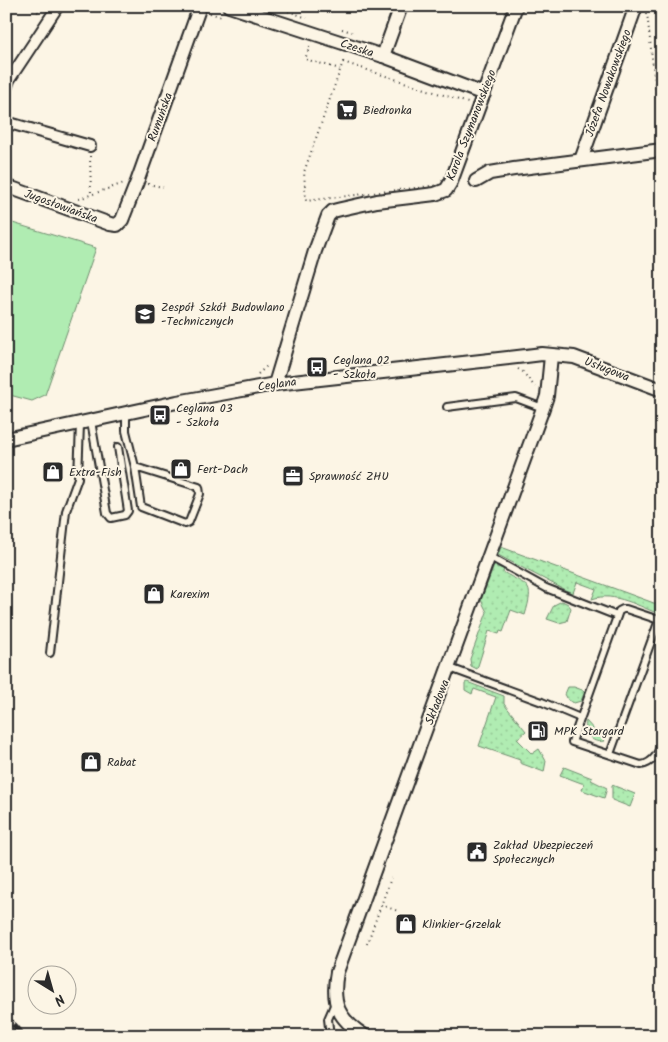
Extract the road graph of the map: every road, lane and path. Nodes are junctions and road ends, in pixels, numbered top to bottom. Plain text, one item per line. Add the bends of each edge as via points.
1 (12, 6) edge
2 (58, 6) edge
3 (200, 6) edge
4 (229, 6) edge
5 (401, 6) edge
6 (516, 6) edge
7 (636, 6) edge
8 (647, 6) edge
9 (6, 24) edge
10 (310, 46) dead end
11 (383, 56) junction
12 (345, 57) dead end
13 (343, 62) junction
14 (340, 70) junction
15 (486, 88) junction
16 (6, 89) edge
17 (6, 122) edge
18 (662, 142) edge
19 (90, 146) joint
20 (662, 150) edge
21 (581, 160) junction
22 (476, 181) dead end
23 (137, 182) junction
24 (6, 186) edge
25 (163, 187) dead end
26 (91, 195) junction
27 (76, 200) dead end
28 (117, 225) joint
29 (551, 356) junction
30 (516, 369) dead end
31 (274, 384) junction
32 (662, 390) edge
33 (539, 392) dead end
34 (447, 407) dead end
35 (543, 408) junction
36 (126, 414) junction
37 (86, 423) junction
38 (6, 439) edge
39 (118, 447) dead end
40 (135, 467) junction
41 (490, 556) junction
42 (617, 616) junction
43 (660, 621) edge
44 (50, 653) dead end
45 (450, 668) junction
46 (580, 718) junction
47 (662, 744) edge
48 (610, 754) junction
49 (391, 878) dead end
50 (381, 905) junction
51 (398, 911) dead end
52 (367, 944) dead end
53 (335, 1002) junction
54 (330, 1036) edge
55 (365, 1036) edge

1 - 9 path
2 - 16 street
3 - 23 street, Rumuńska
4 - 11 street, Czeska
5 - 11 street
6 - 15 street, Karola Szymanowskiego
7 - 21 street, Józefa Nowakowskiego
8 - 18 path
10 - 14 path via 305,59
11 - 15 street, Czeska
12 - 13 path
13 - 14 path
13 - 14 path via 474,104 447,175 439,185 306,201 304,172
15 - 31 street, Karola Szymanowskiego via 446,190 340,209 328,216
17 - 19 street
19 - 26 path
20 - 21 street
21 - 22 street via 490,173
23 - 25 path
23 - 26 path via 130,179
23 - 28 street, Rumuńska
24 - 28 street, Jugosłowiańska
26 - 27 path
29 - 31 street, Ceglana via 542,354
29 - 32 street, Usługowa via 574,357
29 - 35 street, Składowa
30 - 33 path via 523,372
31 - 36 street, Ceglana
34 - 35 lane via 516,398
35 - 41 street, Składowa
36 - 37 street, Ceglana
36 - 40 lane via 126,431
37 - 38 street, Ceglana
37 - 39 lane via 107,513 111,518 124,516 128,511
37 - 44 lane via 78,478 66,511
40 - 40 lane via 199,487 200,494 189,522 184,524 141,507
41 - 42 lane via 546,588
41 - 45 street, Składowa
42 - 43 lane via 619,611 626,609
42 - 46 lane
43 - 48 lane
45 - 46 lane
45 - 53 street, Składowa via 337,972
46 - 48 lane via 572,742
47 - 48 lane via 648,764 634,764
49 - 50 path
50 - 51 path
50 - 52 path
53 - 54 lane via 328,1019
53 - 55 street via 341,1016

